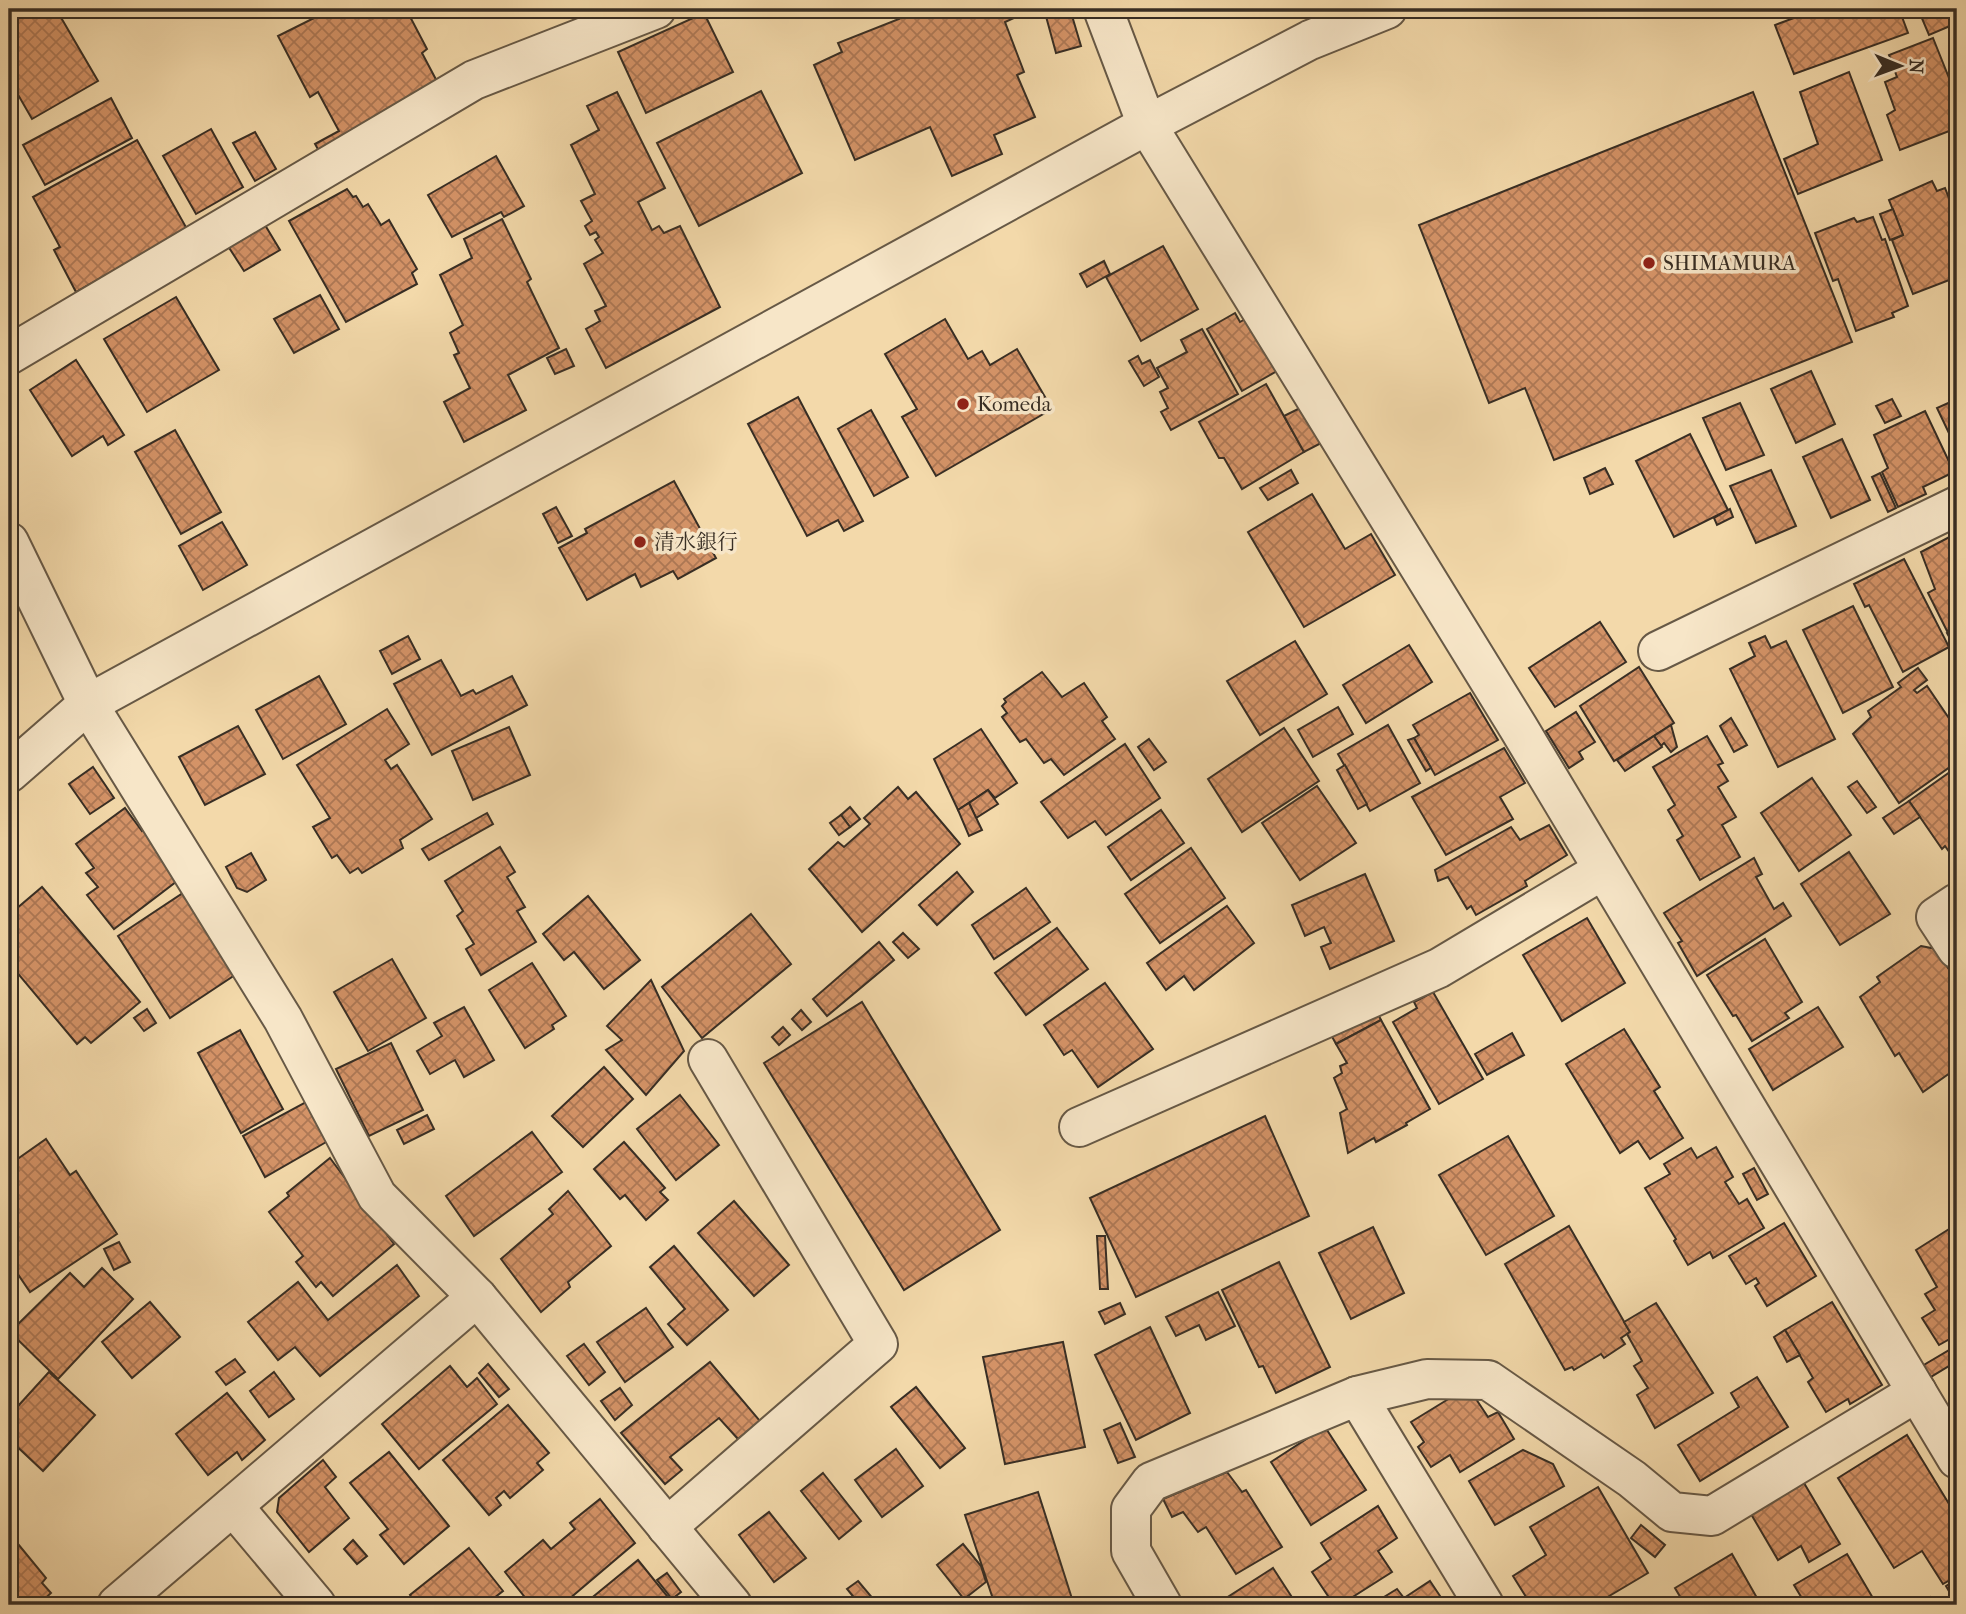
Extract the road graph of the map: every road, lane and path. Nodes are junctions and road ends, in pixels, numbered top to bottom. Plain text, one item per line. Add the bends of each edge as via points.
1 (656, 9) edge
2 (1103, 9) edge
3 (1387, 9) edge
4 (1147, 125) junction
5 (9, 355) edge
6 (1957, 506) edge
7 (9, 542) edge
8 (1658, 651) dead end
9 (88, 704) junction
10 (9, 773) edge
11 (1603, 870) junction
12 (1957, 902) edge
13 (1957, 949) edge
14 (708, 1059) dead end
15 (1079, 1127) dead end
16 (477, 1297) junction
17 (1917, 1392) junction
18 (1357, 1396) junction
19 (1957, 1459) edge
20 (233, 1506) junction
21 (667, 1527) junction
22 (117, 1605) edge
23 (316, 1605) edge
24 (732, 1605) edge
25 (1162, 1605) edge
26 (1485, 1605) edge

1 - 5 street via 474,80
2 - 4 street
3 - 4 street via 1310,40
4 - 9 street
4 - 11 street
6 - 8 street
7 - 9 street
9 - 10 street
9 - 16 street via 282,1019 377,1196
11 - 15 street via 1439,968
11 - 17 street
12 - 13 street via 1936,917
14 - 21 street via 878,1344
16 - 20 street
16 - 21 street
17 - 18 street via 1712,1516 1672,1512 1488,1380 1427,1379
17 - 19 street
18 - 25 street via 1151,1482 1131,1509 1130,1551
18 - 26 street
20 - 22 street
20 - 23 street
21 - 24 street

